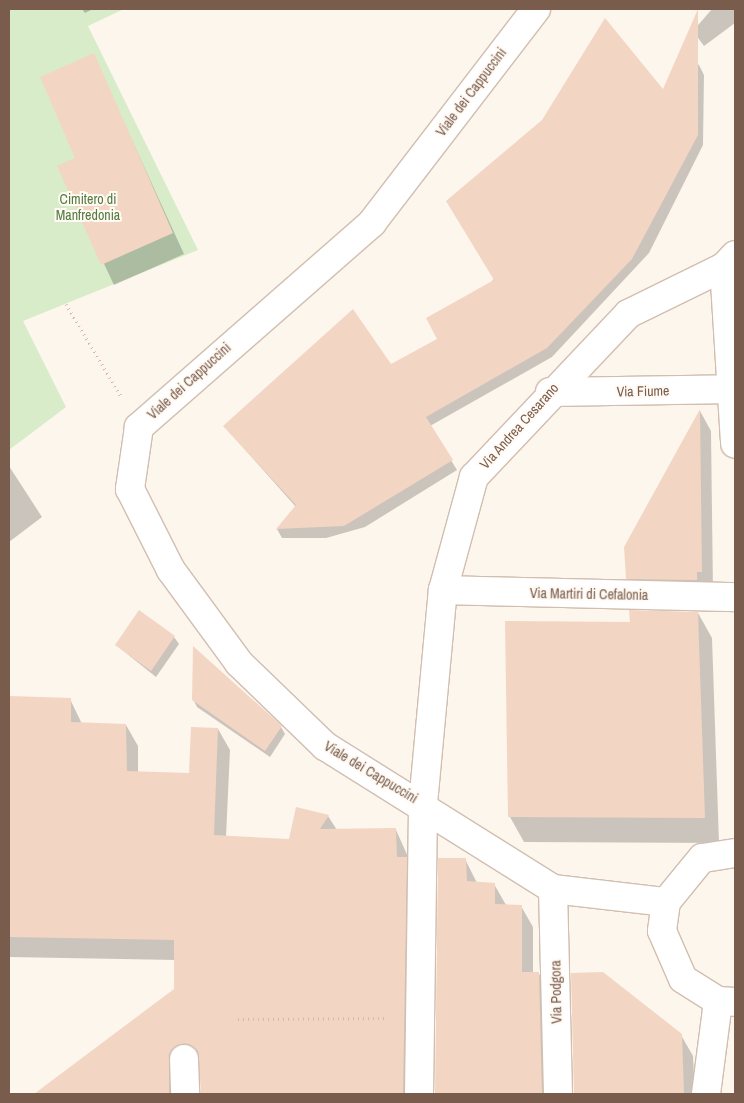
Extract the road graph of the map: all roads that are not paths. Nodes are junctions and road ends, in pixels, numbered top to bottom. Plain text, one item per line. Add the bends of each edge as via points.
1 (536, 9) edge
2 (730, 261) edge
3 (734, 389) edge
4 (550, 392) junction
5 (735, 444) edge
6 (443, 590) junction
7 (735, 597) edge
8 (423, 804) junction
9 (735, 853) edge
10 (553, 889) junction
11 (666, 902) junction
12 (727, 1001) edge
13 (184, 1059) dead end
14 (185, 1094) edge
15 (420, 1094) edge
16 (558, 1094) edge
17 (706, 1094) edge

1 - 8 street, Viale dei Cappuccini via 372,223 139,426 130,489 172,570 239,663 325,746
2 - 3 street
2 - 4 street, Via Andrea Cesarano via 628,314
3 - 4 street, Via Fiume
3 - 5 street
4 - 6 street, Via Andrea Cesarano via 474,476
6 - 7 street, Via Martiri di Cefalonia
6 - 8 street, Via Andrea Cesarano
8 - 10 street, Viale dei Cappuccini
8 - 15 street, Viale dei Cappuccini via 424,1018
9 - 11 street via 702,858
10 - 11 street
10 - 16 street, Via Podgora
11 - 12 street via 662,931 683,979
12 - 17 street
13 - 14 street

